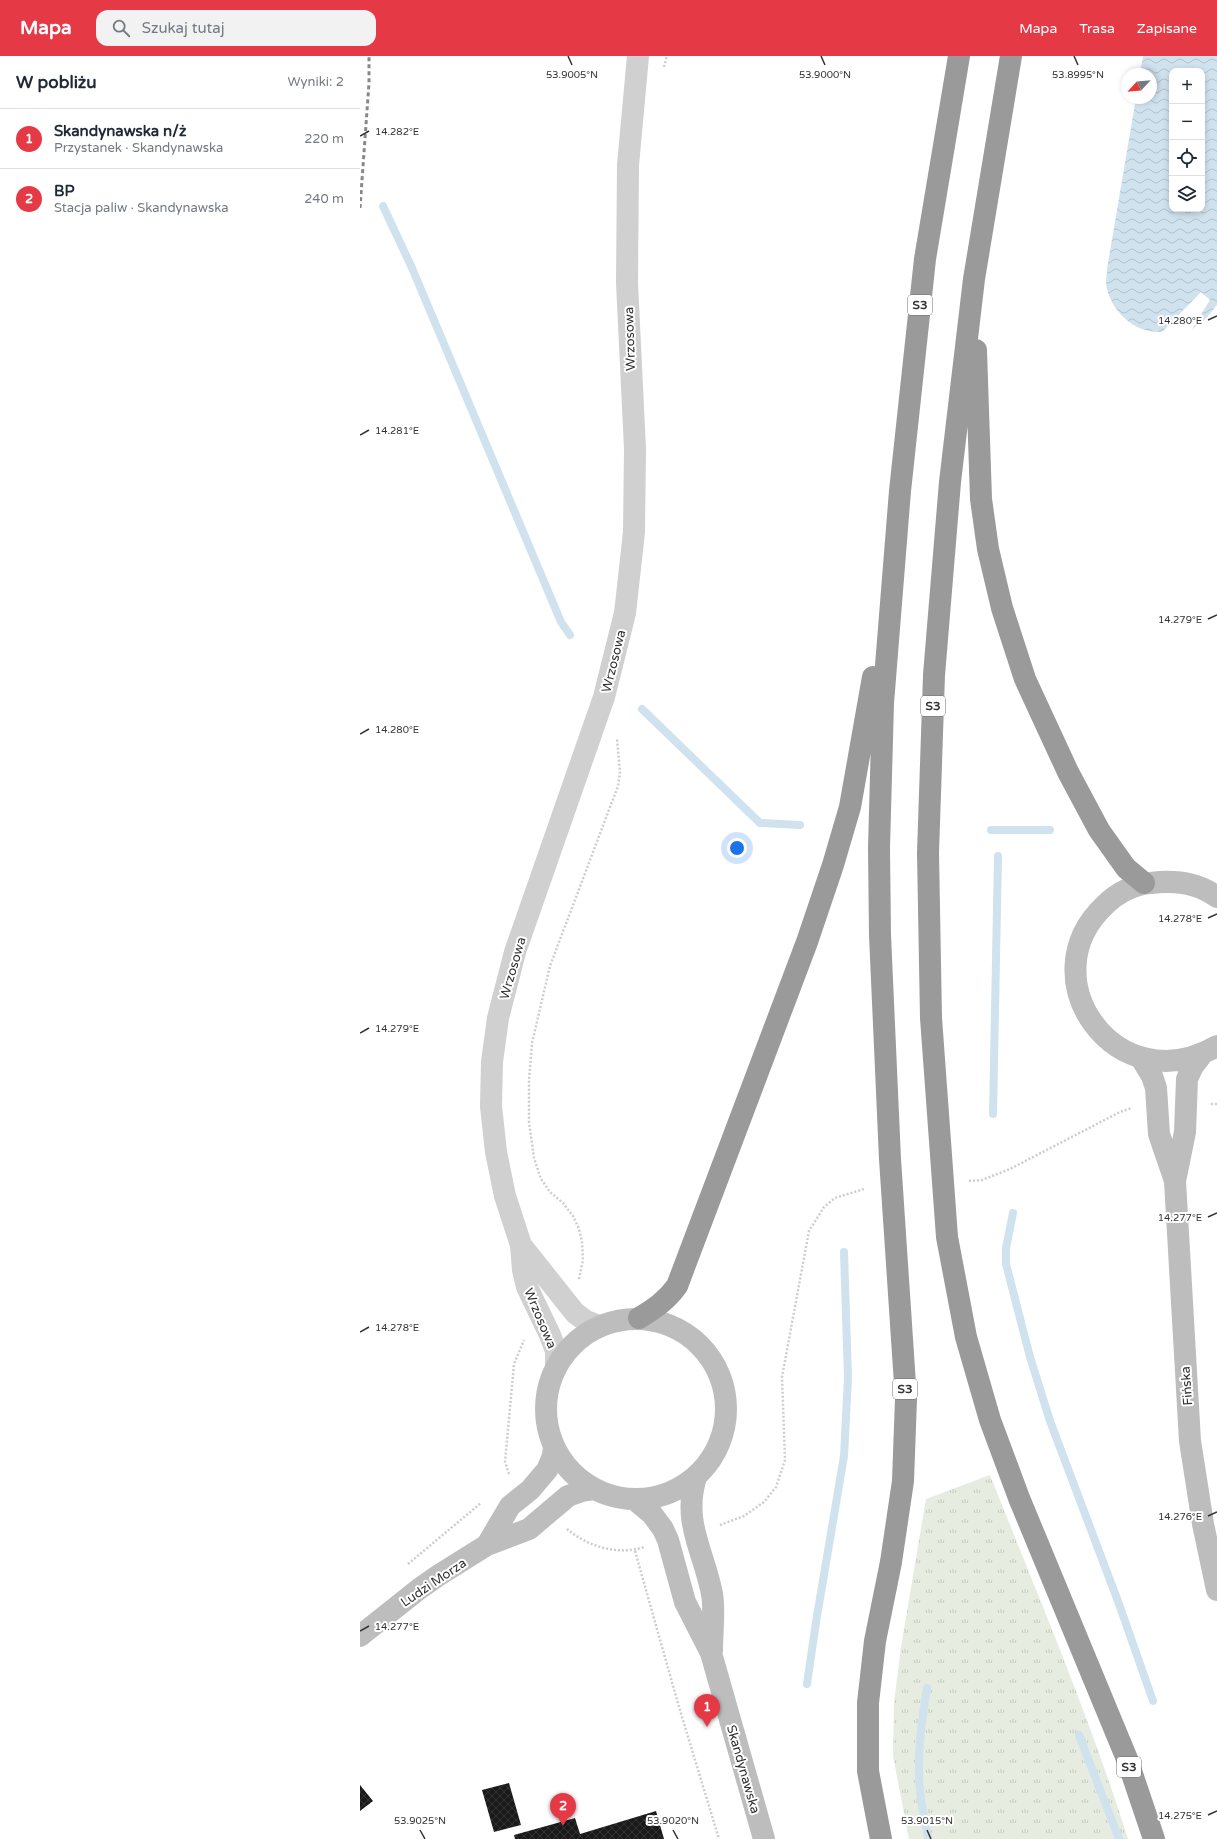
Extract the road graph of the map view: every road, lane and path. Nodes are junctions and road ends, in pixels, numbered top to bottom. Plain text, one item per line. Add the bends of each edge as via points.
1 (638, 56) edge
2 (959, 56) edge
3 (1011, 56) edge
4 (974, 279) junction
5 (894, 555) junction
6 (1144, 883) junction
7 (1216, 895) edge
8 (1210, 1050) edge
9 (1141, 1058) junction
10 (1217, 1104) edge
11 (1186, 1106) junction
12 (1157, 1107) junction
13 (969, 1181) dead end
14 (1175, 1181) junction
15 (864, 1189) dead end
16 (521, 1245) junction
17 (639, 1318) junction
18 (599, 1326) junction
19 (556, 1368) junction
20 (554, 1446) junction
21 (696, 1477) junction
22 (595, 1489) junction
23 (634, 1499) junction
24 (482, 1503) dead end
25 (549, 1510) junction
26 (694, 1533) junction
27 (668, 1540) junction
28 (487, 1545) junction
29 (635, 1550) junction
30 (404, 1567) dead end
31 (1217, 1590) edge
32 (360, 1636) edge
33 (712, 1653) junction
34 (719, 1839) edge
35 (764, 1839) edge
36 (881, 1839) edge
37 (1154, 1839) edge

1 - 16 street, Wrzosowa via 628,165 627,276 635,449 634,532 625,613 604,697 516,952 498,1018 492,1062 491,1106 496,1152 505,1196
2 - 5 highway, S3 via 925,259
3 - 4 highway, S3
4 - 6 highway via 981,499 988,549 1002,608 1025,679 1068,772 1099,830 1126,868
4 - 37 highway, S3 via 949,490 934,675 928,852 931,1018 947,1236 966,1336 990,1420 1019,1498 1121,1745
5 - 17 highway via 850,807 833,865 807,942 677,1286 668,1299
5 - 36 highway, S3 via 883,703 879,848 880,935 890,1159 906,1399 903,1481 891,1562 875,1641 868,1703 868,1771
6 - 7 street via 1184,882
6 - 9 street via 1112,899 1098,911 1080,942 1076,960 1078,990 1086,1013 1109,1041
8 - 9 street via 1188,1059 1173,1061
8 - 11 street, Fińska via 1193,1066 1186,1079
9 - 12 street, Fińska via 1154,1082
10 - 11 path
11 - 14 street, Fińska via 1185,1132
12 - 13 path via 1132,1108 1120,1112 1010,1169 982,1180
12 - 14 street, Fińska via 1159,1134
14 - 31 street, Fińska via 1190,1441 1203,1524
15 - 26 path via 835,1198 824,1206 809,1231 782,1377 785,1460 776,1487 764,1502 744,1516
16 - 18 street, Wrzosowa via 575,1313
16 - 19 street, Wrzosowa via 527,1288 556,1351
17 - 18 street via 618,1320
17 - 21 street via 659,1321 677,1328 708,1354 719,1372 726,1398 724,1431 717,1450
18 - 19 street via 567,1351
19 - 20 street via 549,1386 546,1407 548,1427
20 - 22 street via 564,1463 578,1478
20 - 28 street, Ludzi Morza via 547,1470 530,1490 510,1506
21 - 23 street via 674,1491 654,1498
21 - 26 street, Skandynawska via 691,1492 690,1509
22 - 23 street via 614,1496
22 - 25 street, Ludzi Morza via 568,1496
23 - 27 street, Skandynawska via 652,1514
24 - 30 path
25 - 28 street, Ludzi Morza via 528,1529
25 - 29 path via 582,1541 601,1547
26 - 33 street, Skandynawska via 712,1595
27 - 29 path
27 - 33 street, Skandynawska via 685,1602
28 - 32 street, Ludzi Morza via 418,1589
29 - 34 path
33 - 35 street, Skandynawska

